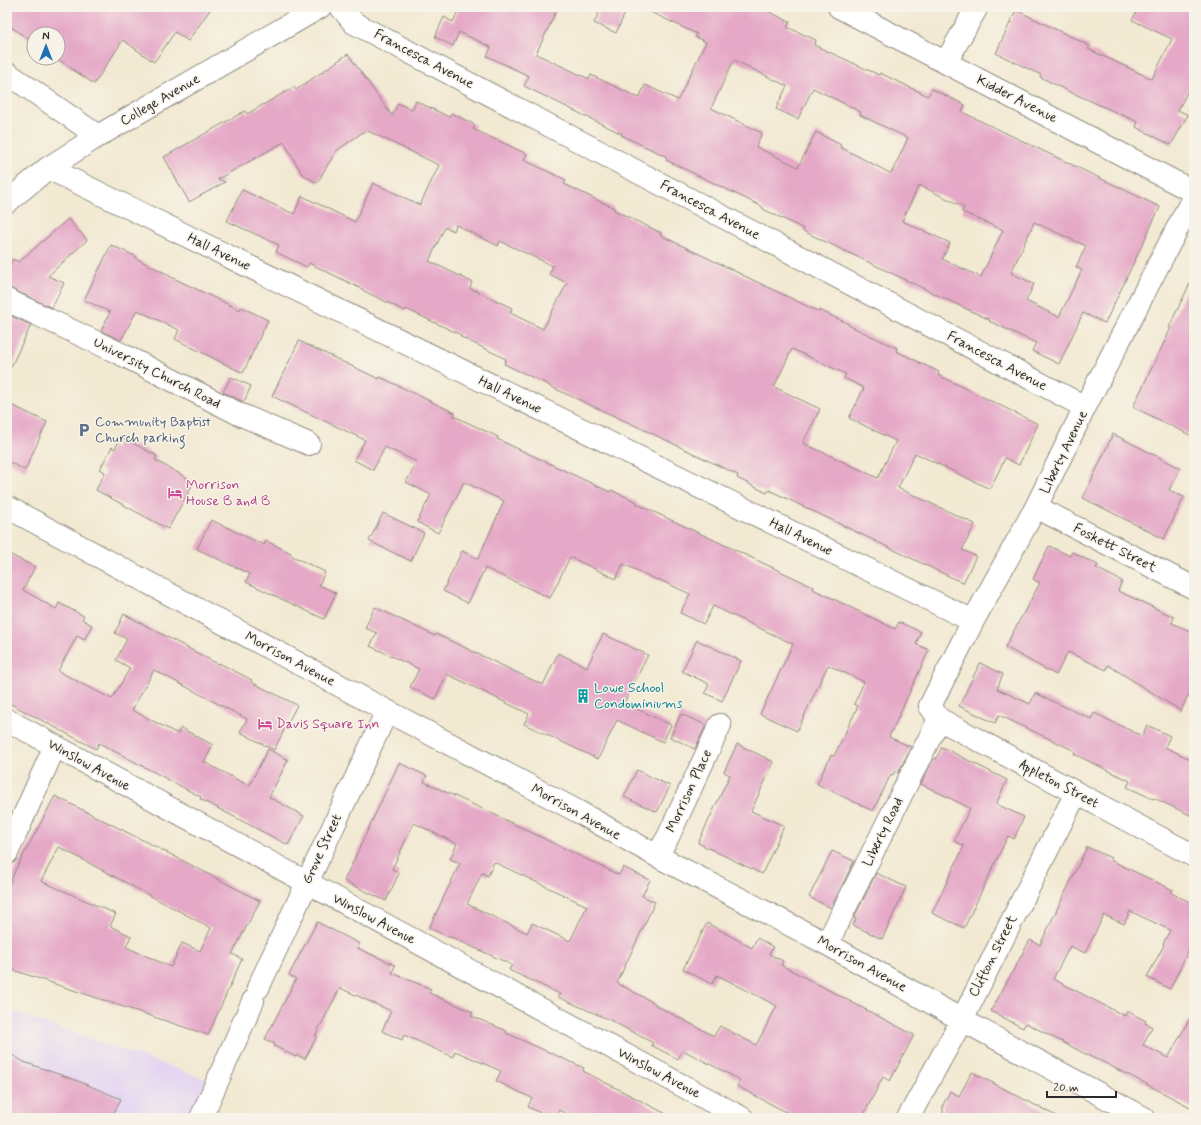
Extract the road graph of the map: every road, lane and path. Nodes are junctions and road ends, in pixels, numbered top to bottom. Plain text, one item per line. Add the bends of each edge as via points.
1 (320, 7) edge
2 (340, 7) edge
3 (839, 7) edge
4 (977, 7) edge
5 (946, 62) junction
6 (7, 73) edge
7 (98, 136) junction
8 (48, 168) junction
9 (1194, 192) edge
10 (1194, 196) edge
11 (7, 202) edge
12 (7, 300) edge
13 (1085, 407) junction
14 (309, 444) dead end
15 (7, 507) edge
16 (1036, 507) junction
17 (1194, 588) edge
18 (973, 621) junction
19 (387, 711) junction
20 (934, 712) junction
21 (7, 720) edge
22 (720, 725) dead end
23 (55, 746) junction
24 (1076, 793) junction
25 (7, 853) edge
26 (657, 856) junction
27 (1194, 856) edge
28 (307, 883) junction
29 (827, 944) junction
30 (962, 1020) junction
31 (204, 1111) edge
32 (742, 1118) edge
33 (908, 1118) edge
34 (1144, 1118) edge

1 - 7 street, College Avenue
2 - 13 street, Francesca Avenue via 354,23
3 - 5 street, Kidder Avenue
4 - 5 street
5 - 9 street, Kidder Avenue
6 - 7 street
7 - 8 street, College Avenue
8 - 11 street, College Avenue
8 - 18 street, Hall Avenue
10 - 13 street, Liberty Avenue
12 - 14 street, University Church Road via 239,414
13 - 16 street, Liberty Avenue
15 - 19 street, Morrison Avenue
16 - 17 street, Foskett Street
16 - 18 street, Liberty Avenue
18 - 20 street, Liberty Avenue
19 - 26 street, Morrison Avenue
19 - 28 street, Grove Street
20 - 24 street, Appleton Street
20 - 29 street, Liberty Road
21 - 23 street, Winslow Avenue
22 - 26 street, Morrison Place
23 - 25 street
23 - 28 street, Winslow Avenue
24 - 27 street, Appleton Street
24 - 30 street, Clifton Street
26 - 29 street, Morrison Avenue
28 - 31 street, Grove Street
28 - 32 street, Winslow Avenue
29 - 30 street, Morrison Avenue
30 - 33 street, Clifton Street
30 - 34 street, Morrison Avenue

